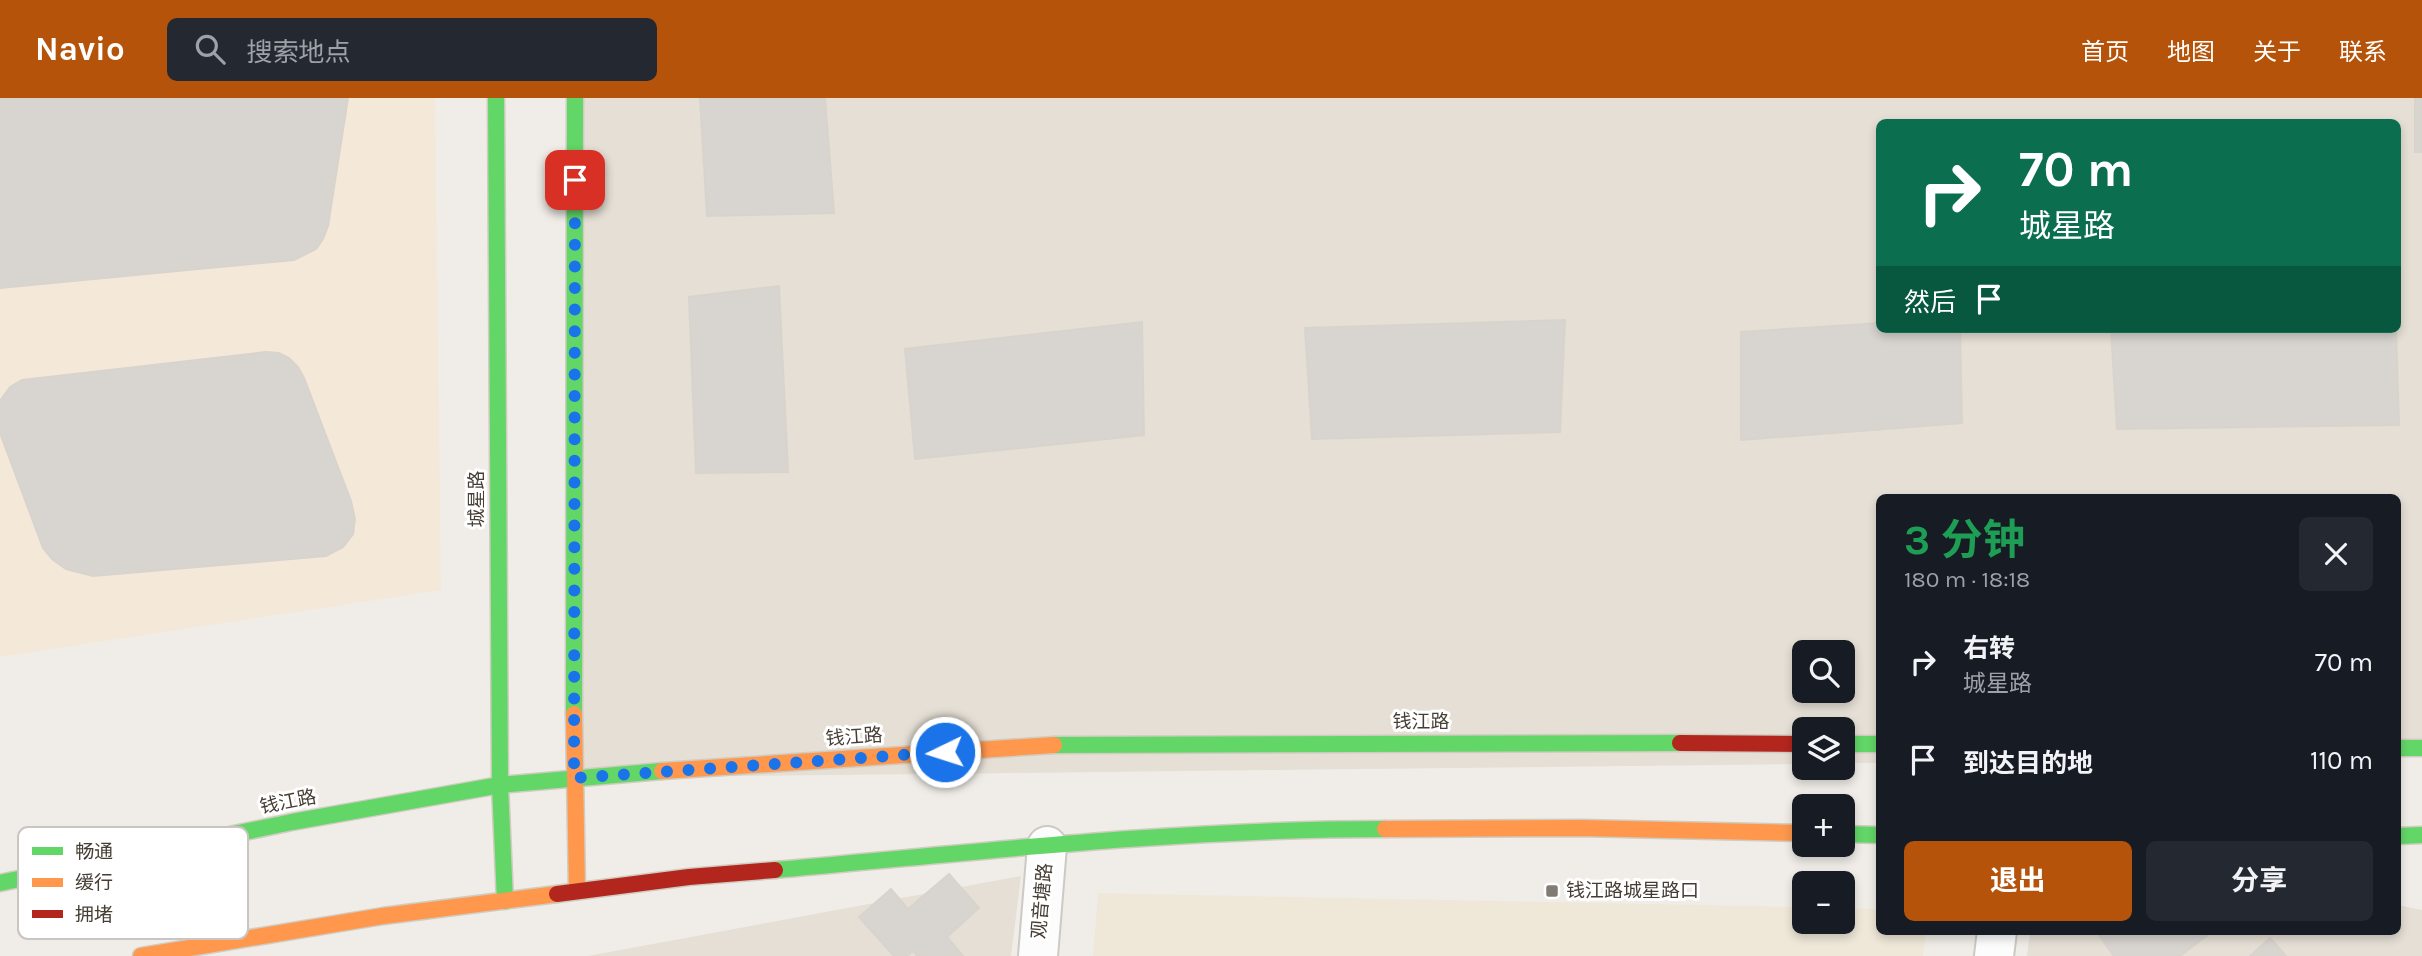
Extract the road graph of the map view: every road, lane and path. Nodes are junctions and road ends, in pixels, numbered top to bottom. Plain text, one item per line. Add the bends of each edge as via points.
1 (496, 98) edge
2 (576, 98) edge
3 (1792, 744) edge
4 (1855, 744) edge
5 (1876, 744) edge
6 (2401, 748) edge
7 (2422, 748) edge
8 (574, 778) junction
9 (500, 785) junction
10 (248, 831) edge
11 (1792, 833) edge
12 (1855, 834) edge
13 (1876, 835) edge
14 (2422, 835) edge
15 (2401, 836) edge
16 (1047, 846) junction
17 (18, 879) edge
18 (0, 883) edge
19 (577, 891) junction
20 (505, 901) junction
21 (1997, 935) edge
22 (248, 938) edge
23 (244, 939) edge
24 (141, 956) edge
25 (1038, 956) edge
26 (1994, 956) edge

1 - 9 main road, 城星路
2 - 8 main road
3 - 8 main road, 钱江路 via 1050,745
4 - 5 main road
6 - 7 main road
8 - 9 main road, 钱江路
8 - 19 main road
9 - 10 main road, 钱江路
9 - 20 main road, 城星路
11 - 16 main road via 1294,829
12 - 13 main road
14 - 15 main road
16 - 19 main road
16 - 25 street, 观音塘路
17 - 18 main road, 钱江路
19 - 20 main road
20 - 22 main road
21 - 26 street
23 - 24 main road

